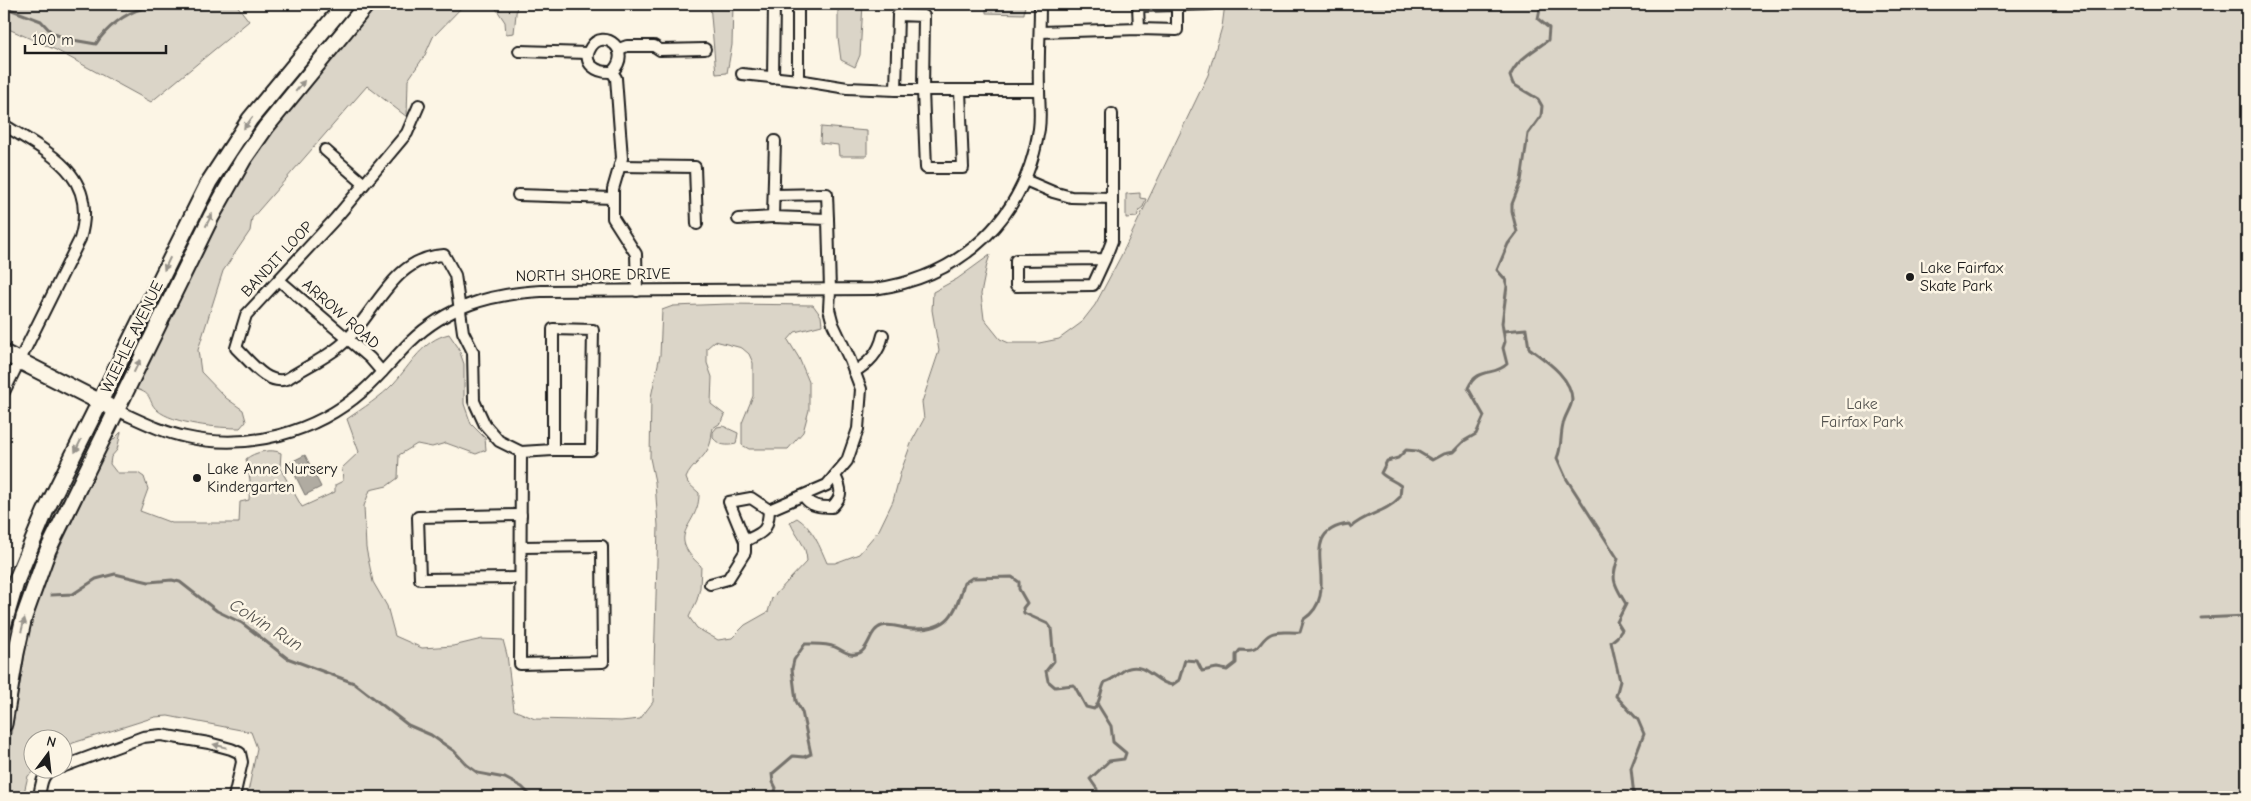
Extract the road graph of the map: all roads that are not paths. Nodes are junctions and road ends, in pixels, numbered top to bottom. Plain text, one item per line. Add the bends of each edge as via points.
1 (345, 4) edge
2 (367, 4) edge
3 (774, 4) edge
4 (798, 4) edge
5 (1040, 4) edge
6 (1211, 4) edge
7 (1177, 5) edge
8 (1139, 29) junction
9 (1040, 32) junction
10 (619, 49) junction
11 (705, 49) dead end
12 (519, 51) dead end
13 (588, 53) junction
14 (612, 72) junction
15 (742, 74) dead end
16 (773, 78) junction
17 (798, 80) junction
18 (896, 90) junction
19 (923, 90) junction
20 (960, 90) junction
21 (1038, 90) junction
22 (419, 105) dead end
23 (1112, 114) dead end
24 (4, 125) edge
25 (775, 141) dead end
26 (325, 150) dead end
27 (620, 166) junction
28 (1025, 180) junction
29 (363, 183) junction
30 (518, 194) dead end
31 (774, 195) junction
32 (612, 198) junction
33 (1112, 198) junction
34 (773, 218) junction
35 (738, 219) dead end
36 (828, 219) junction
37 (697, 224) dead end
38 (1105, 259) junction
39 (279, 280) junction
40 (830, 290) junction
41 (637, 292) junction
42 (459, 308) junction
43 (883, 336) dead end
44 (347, 338) junction
45 (4, 353) edge
46 (20, 361) junction
47 (382, 372) junction
48 (854, 372) junction
49 (4, 392) edge
50 (100, 402) junction
51 (116, 410) junction
52 (553, 450) junction
53 (521, 452) junction
54 (835, 476) junction
55 (804, 496) junction
56 (769, 510) junction
57 (521, 515) junction
58 (745, 541) junction
59 (521, 547) junction
60 (520, 578) junction
61 (710, 584) dead end
62 (4, 623) edge
63 (4, 724) edge
64 (72, 763) edge
65 (43, 778) edge
66 (39, 797) edge
67 (234, 797) edge

1 -> 50 main road, WIEHLE AVENUE via 275,88 225,156 194,209
51 -> 2 main road, WIEHLE AVENUE via 211,217 243,160 266,127
3 - 16 street
4 - 17 street
5 - 9 street, NORTH SHORE DRIVE
6 - 7 street
7 - 8 street via 1138,6
7 - 8 street via 1177,30
8 - 9 street
9 - 21 street, NORTH SHORE DRIVE
10 - 11 street via 654,46 660,50
10 - 13 street via 616,44 599,40
10 - 14 street via 620,59
12 - 13 street
13 - 14 street via 588,63 594,70
14 - 27 street via 616,78
15 - 16 street
16 - 17 street
17 - 18 street via 847,88
18 - 19 street
18 - 19 street via 898,15 924,16
19 - 20 street
19 - 20 street via 926,168 963,168
20 - 21 street
21 - 28 street, NORTH SHORE DRIVE via 1041,106 1039,129
22 - 29 street, BANDIT LOOP via 407,132
23 - 33 street
24 - 46 street via 69,170 80,188 85,215 80,239
25 - 31 street
26 - 29 street
27 - 32 street
27 - 37 street via 695,167
28 - 33 street via 1071,197
28 - 40 street, NORTH SHORE DRIVE via 997,225 949,265 931,275 893,287
29 - 39 street, BANDIT LOOP
30 - 32 street
31 - 34 street
31 - 36 street via 827,194
32 - 41 street via 613,218 636,254
33 - 38 street via 1112,241
34 - 35 street
34 - 36 street
36 - 40 street
38 - 38 street via 1016,260 1016,286 1092,285
39 - 44 street, ARROW ROAD
39 - 44 street, BANDIT LOOP via 246,315 236,348 270,379 279,382 287,379 340,346
40 - 41 street, NORTH SHORE DRIVE
40 - 48 street via 829,309 833,324
41 - 42 street, NORTH SHORE DRIVE via 512,293
42 - 44 street, BANDIT LOOP via 452,267 444,255 430,256 416,261 400,274
42 - 47 street, NORTH SHORE DRIVE via 420,332
42 - 53 street via 463,332 472,352 474,401 484,425 499,441
43 - 48 street via 874,357
44 - 47 street, ARROW ROAD
45 - 46 main road, NORTH SHORE DRIVE
46 - 49 street
46 - 50 main road, NORTH SHORE DRIVE
47 - 51 street, NORTH SHORE DRIVE via 353,400 327,416 291,432 259,439 228,442 187,437 152,427
48 - 54 street via 860,389 858,429 847,461
50 - 51 main road, NORTH SHORE DRIVE
50 -> 62 main road, WIEHLE AVENUE via 30,544
63 -> 51 main road, WIEHLE AVENUE via 16,653 35,584 48,550
52 - 52 street via 553,329 593,330 591,450
52 - 53 street
53 - 57 street
54 - 55 street via 827,485
54 - 55 street via 842,489 840,499 832,507 817,507 807,502
55 - 56 street
56 - 58 street via 768,526
56 - 58 street via 751,498 729,502
57 - 59 street
57 - 60 street via 418,517 420,579
58 - 61 street via 745,552 728,579
59 - 60 street
59 - 60 street via 602,546 603,662 520,664
67 -> 64 street via 242,762 240,753 176,736 143,737
65 - 66 street

